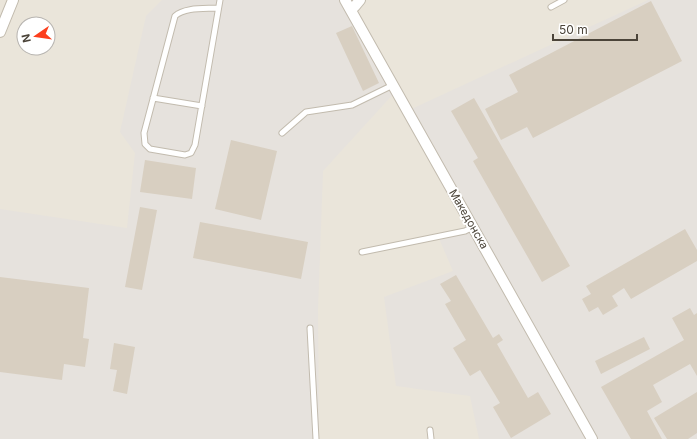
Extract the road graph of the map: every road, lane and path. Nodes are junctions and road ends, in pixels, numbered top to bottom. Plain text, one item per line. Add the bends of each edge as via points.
1 (14, 0) edge
2 (220, 0) edge
3 (345, 0) edge
4 (360, 0) edge
5 (564, 0) edge
6 (551, 7) dead end
7 (218, 8) junction
8 (351, 10) junction
9 (0, 32) edge
10 (393, 85) junction
11 (154, 98) junction
12 (202, 106) junction
13 (282, 133) dead end
14 (473, 227) junction
15 (362, 252) dead end
16 (310, 328) dead end
17 (430, 430) dead end
18 (316, 439) edge
19 (431, 439) edge
20 (592, 439) edge

1 - 9 street
2 - 7 lane
3 - 8 street, Македонска
4 - 8 street
5 - 6 lane
7 - 11 lane via 185,10 175,16
7 - 12 lane
8 - 10 street, Македонска
10 - 13 lane via 352,105 306,112
10 - 14 street, Македонска
11 - 12 lane
11 - 12 lane via 144,133 145,144 150,149 185,155 191,153 195,145
14 - 15 lane via 465,231
14 - 20 street, Македонска
16 - 18 lane
17 - 19 lane

